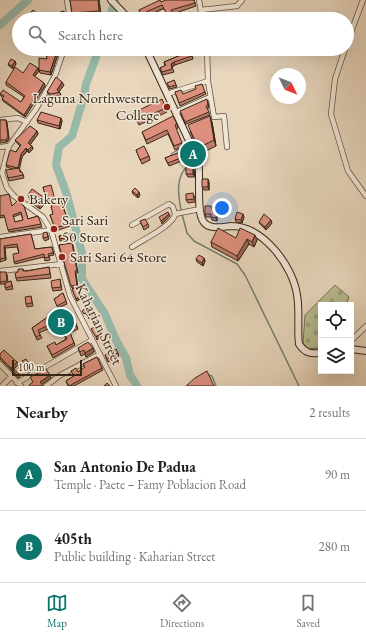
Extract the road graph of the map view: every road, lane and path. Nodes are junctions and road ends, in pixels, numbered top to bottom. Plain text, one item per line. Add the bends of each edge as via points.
1 (67, 0) edge
2 (111, 0) edge
3 (199, 0) edge
4 (242, 0) edge
5 (363, 0) edge
6 (201, 10) joint
7 (69, 12) edge
8 (124, 12) edge
9 (354, 24) edge
10 (63, 56) edge
11 (149, 56) edge
12 (207, 56) edge
13 (343, 56) edge
14 (208, 81) junction
15 (167, 94) junction
16 (210, 97) junction
17 (176, 112) junction
18 (214, 117) junction
19 (0, 120) edge
20 (206, 120) edge
21 (27, 122) junction
22 (192, 126) edge
23 (185, 130) junction
24 (9, 146) junction
25 (0, 147) edge
26 (192, 147) junction
27 (227, 147) dead end
28 (174, 155) edge
29 (1, 173) edge
30 (366, 196) edge
31 (200, 209) junction
32 (175, 214) junction
33 (132, 225) dead end
34 (51, 230) junction
35 (0, 237) edge
36 (132, 248) dead end
37 (62, 264) junction
38 (0, 271) edge
39 (366, 326) edge
40 (354, 338) edge
41 (92, 340) junction
42 (354, 349) edge
43 (366, 351) edge
44 (318, 353) edge
45 (100, 354) junction
46 (0, 364) edge
47 (12, 376) junction
48 (19, 384) edge
49 (115, 384) edge
50 (2, 386) edge
51 (46, 386) edge
52 (108, 386) edge

1 - 7 street
2 - 8 main road
3 - 6 street
4 - 6 street via 237,6
5 - 9 street
10 - 21 street, Kaharian Street via 57,65 55,76
11 - 15 main road
12 - 14 street
13 - 30 street via 335,79 331,114 348,171
14 - 15 street
14 - 16 street
15 - 17 main road
16 - 17 street
16 - 18 street
17 - 23 main road
18 - 20 street
18 - 27 street via 224,116
19 - 21 street via 18,118
21 - 24 street, Kaharian Street
22 - 23 street
23 - 26 main road
24 - 25 street
24 - 29 street, Kaharian Street
26 - 28 street
26 - 31 main road via 200,172
29 - 34 street, Kaharian Street via 7,188 14,196 43,217
31 - 32 street
31 - 44 main road via 202,220 209,226 237,226 251,231 274,250 288,269 295,286 299,344 306,352
32 - 33 street via 169,204
32 - 36 street via 169,224
34 - 35 street
34 - 37 street, Kaharian Street
37 - 38 street
37 - 41 street, Kaharian Street via 70,296
39 - 40 street
41 - 45 street, Kaharian Street
41 - 48 street
42 - 43 main road
45 - 49 street, Kaharian Street
45 - 51 street
46 - 47 street
47 - 48 street
47 - 50 street
49 - 52 street

